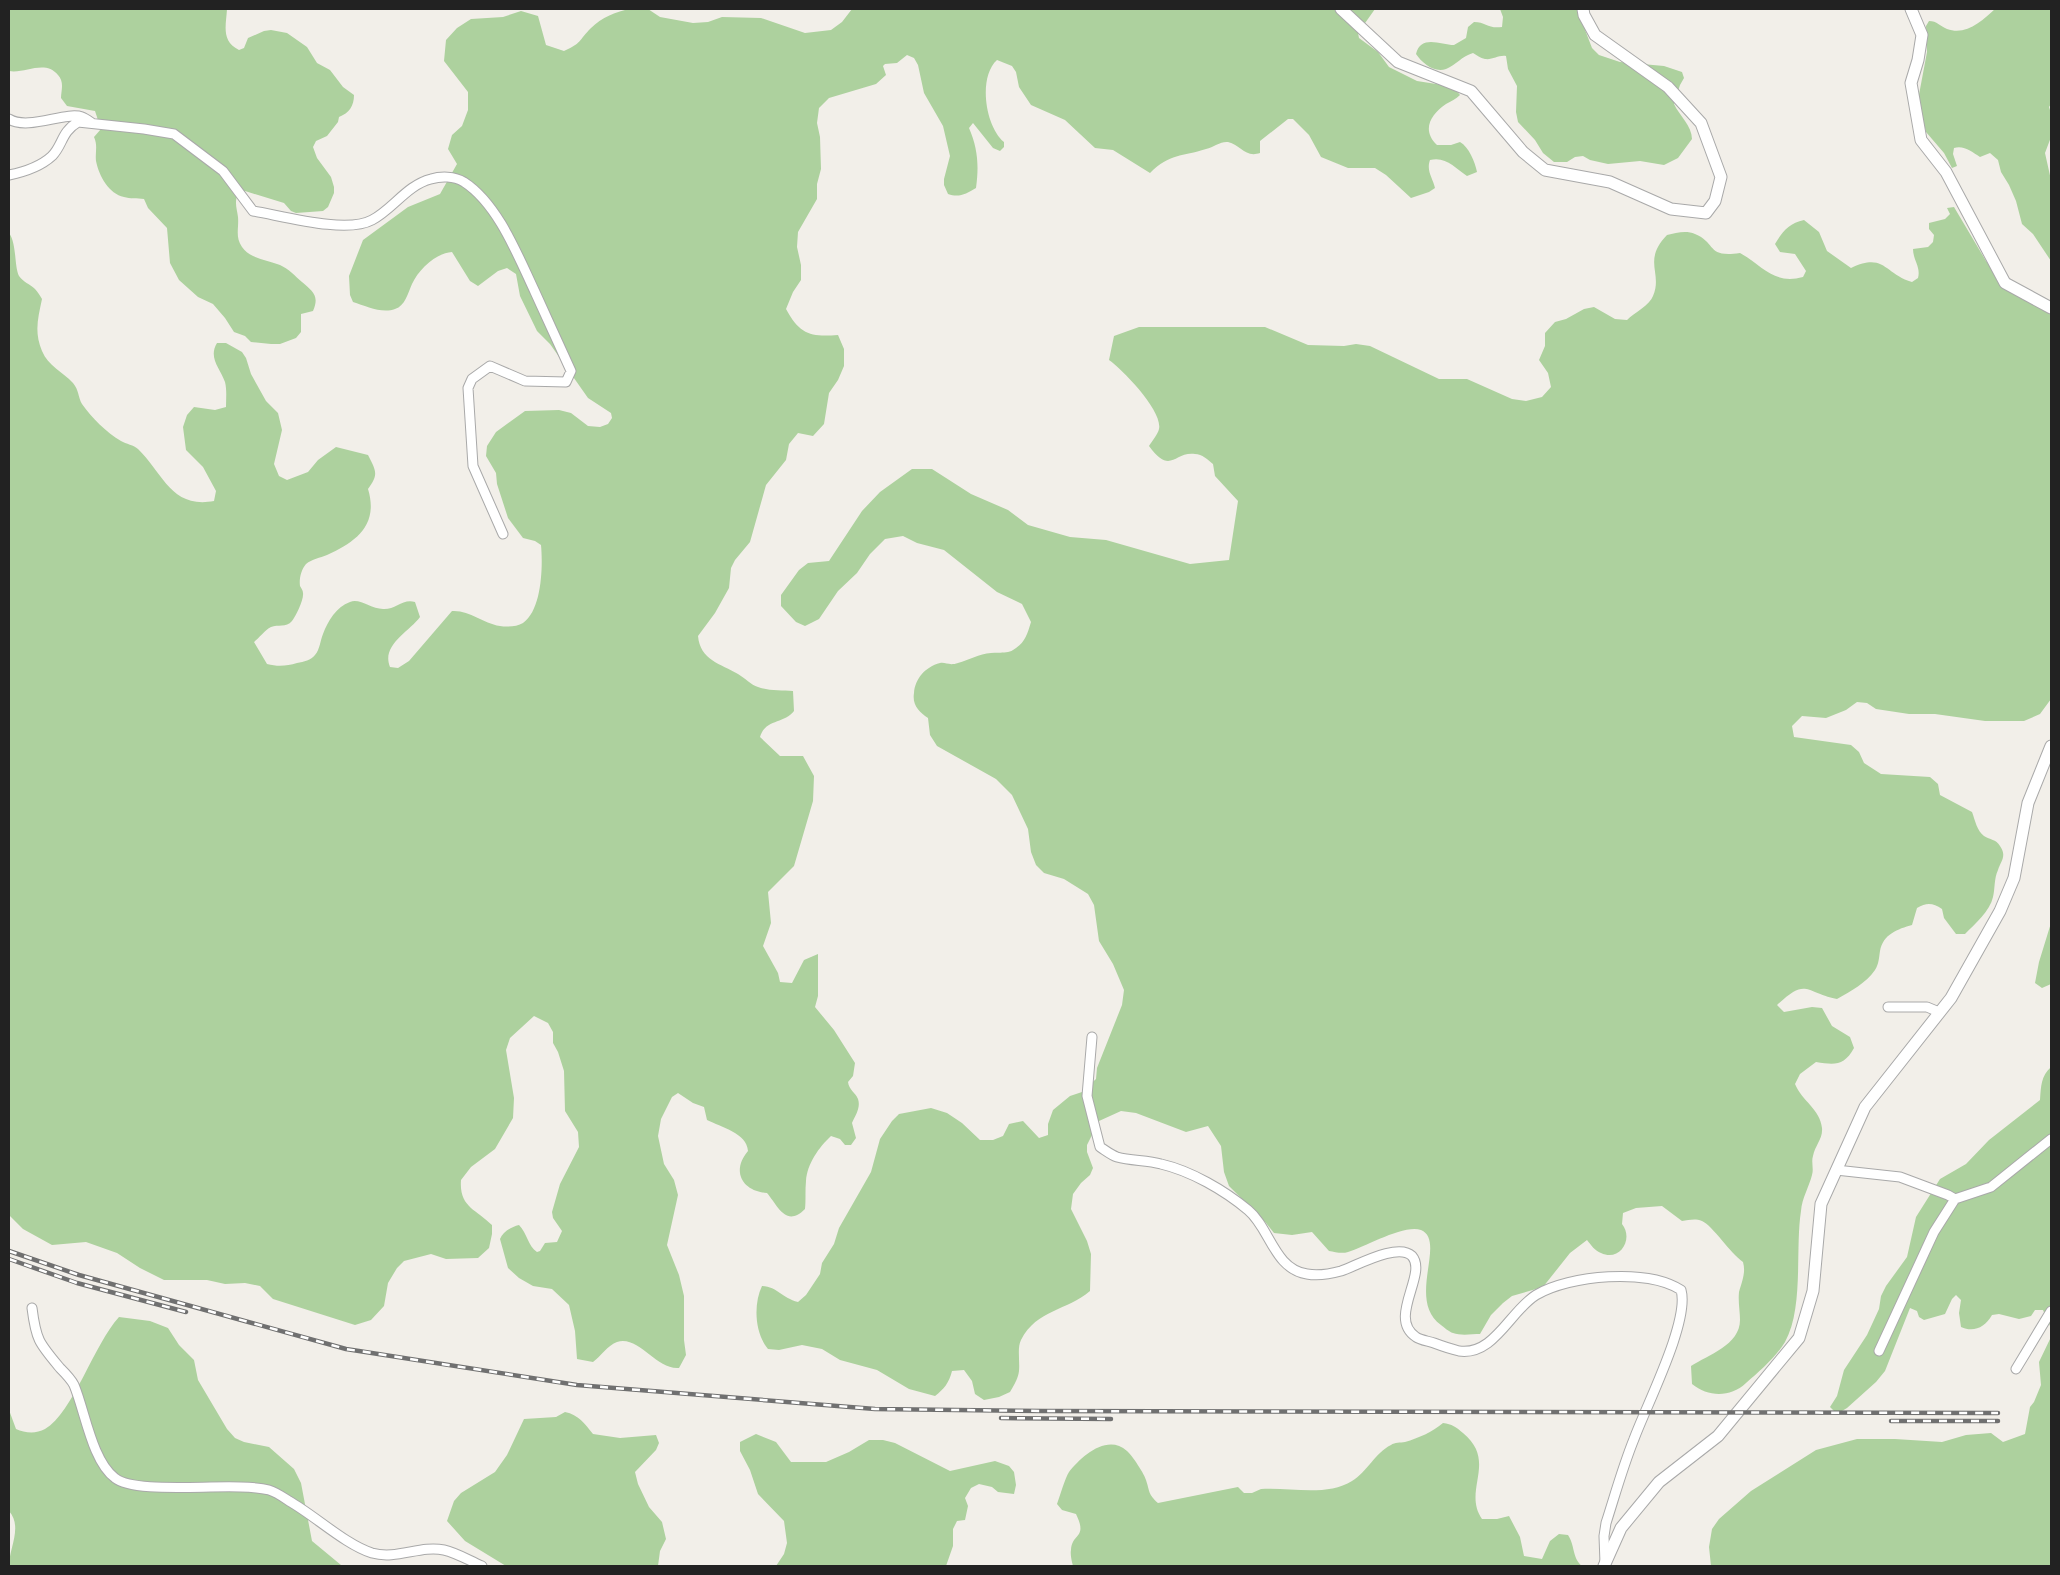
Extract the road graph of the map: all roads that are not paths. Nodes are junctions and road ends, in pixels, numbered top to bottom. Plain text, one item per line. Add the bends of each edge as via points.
1 (1341, 9) edge
2 (1583, 9) edge
3 (1910, 9) edge
4 (9, 119) edge
5 (94, 124) junction
6 (9, 175) edge
7 (2051, 308) edge
8 (503, 534) dead end
9 (2051, 746) edge
10 (1888, 1007) dead end
11 (1939, 1012) junction
12 (1092, 1038) dead end
13 (2051, 1139) edge
14 (1836, 1170) junction
15 (1955, 1199) junction
16 (32, 1308) dead end
17 (2051, 1311) edge
18 (1879, 1351) dead end
19 (2016, 1369) dead end
20 (1604, 1565) edge
21 (482, 1566) edge

1 - 2 street via 1398,62 1471,91 1523,152 1545,170 1610,182 1671,209 1706,212 1714,201 1722,177 1701,123 1668,87 1595,35
3 - 7 street via 1922,35 1911,83 1921,140 1946,172 2005,283
4 - 5 street via 31,122 81,116
5 - 6 street via 78,122 64,133 52,155 27,172
5 - 8 street via 174,134 224,172 253,211 340,226 359,225 373,220 430,178 450,176 463,181 480,195 508,233 571,371 566,382 526,381 490,366 472,379 468,388 473,466
9 - 11 street via 2028,803 2014,878 1974,960
10 - 11 street via 1927,1007
11 - 14 street via 1865,1107
12 - 20 street via 1087,1096 1100,1147 1116,1156 1179,1169 1217,1189 1249,1210 1283,1260 1292,1269 1306,1274 1324,1275 1389,1252 1402,1251 1412,1256 1416,1266 1405,1312 1407,1327 1416,1337 1461,1351 1478,1349 1536,1295 1578,1281 1606,1276 1672,1284 1681,1290 1684,1300 1682,1312 1670,1352 1634,1439 1606,1523
13 - 15 street via 1991,1187
14 - 15 street via 1900,1177
14 - 20 street via 1821,1204 1813,1291 1799,1338 1718,1436 1659,1482 1621,1528
15 - 18 street via 1934,1232
16 - 21 street via 39,1343 74,1384 89,1434 106,1468 116,1479 153,1486 237,1486 270,1490 372,1553 394,1556 421,1550 444,1550
17 - 19 street

